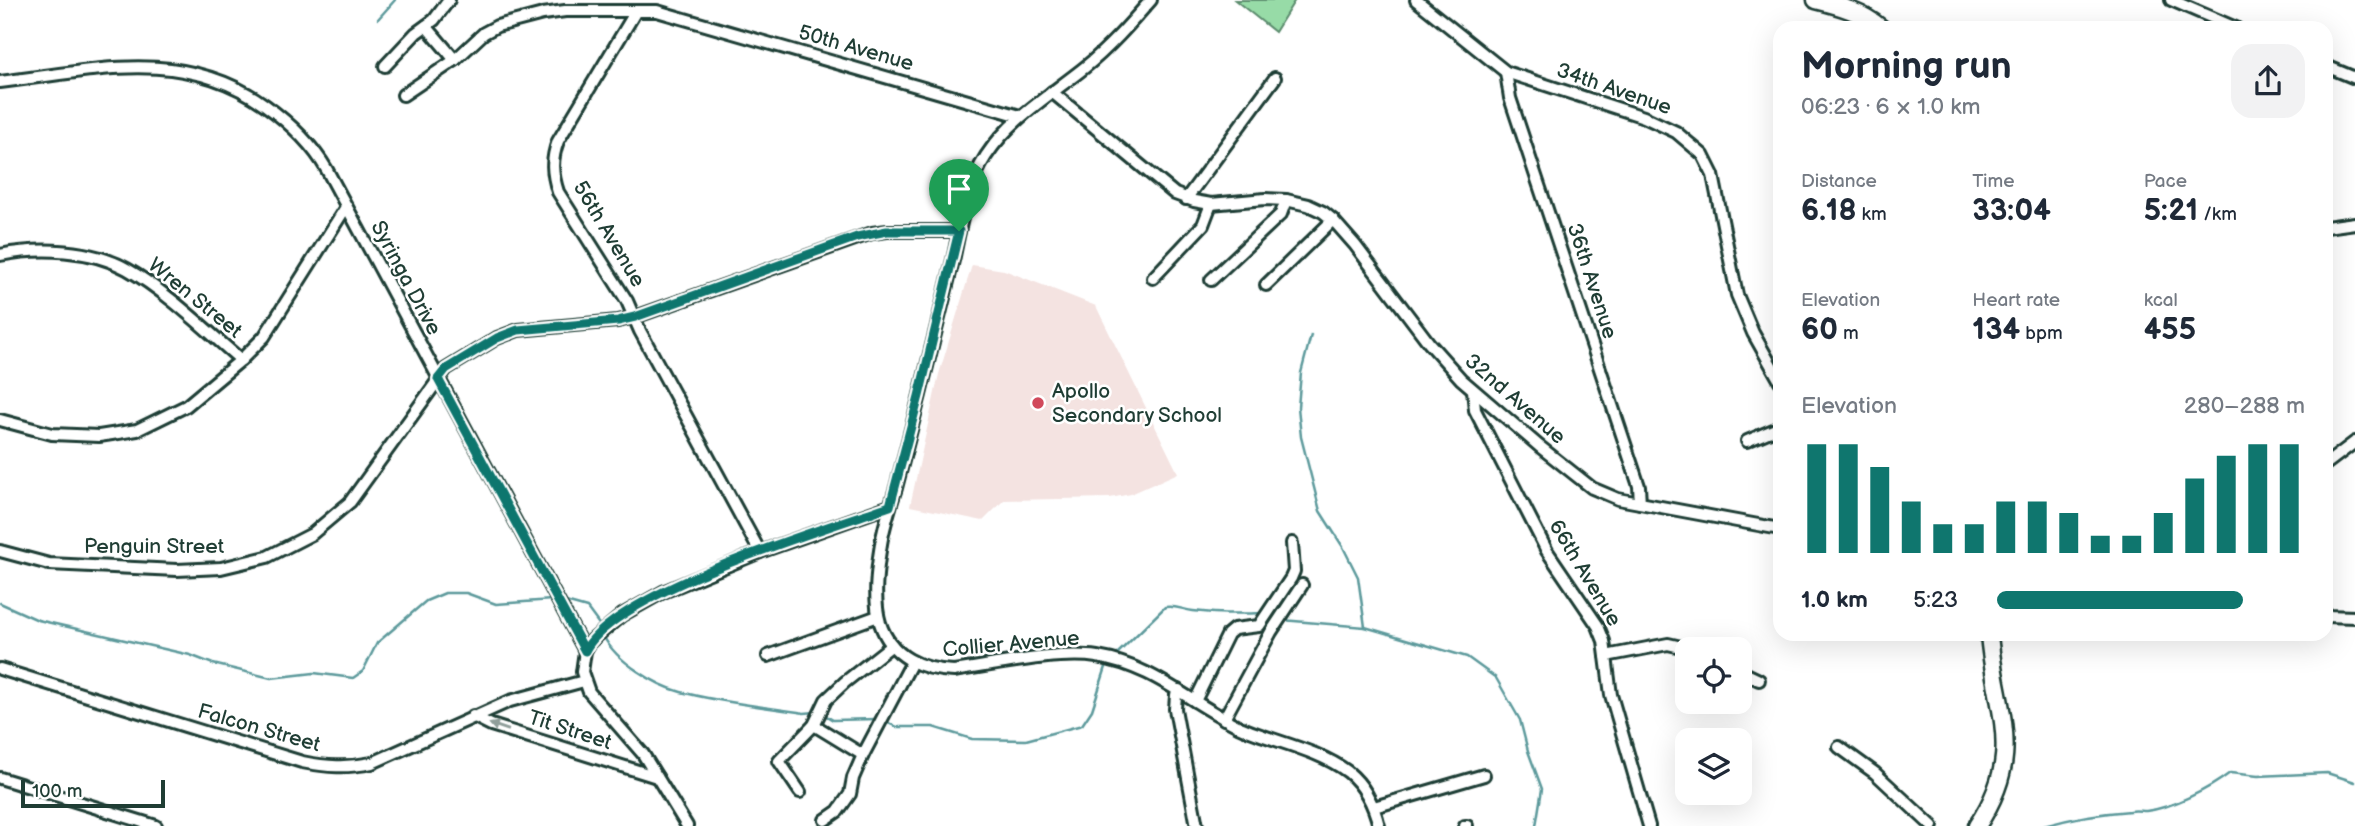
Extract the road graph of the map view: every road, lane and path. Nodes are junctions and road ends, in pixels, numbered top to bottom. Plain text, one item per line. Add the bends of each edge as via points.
1 (449, 0) edge
2 (1151, 0) edge
3 (1416, 0) edge
4 (1816, 0) edge
5 (2171, 0) edge
6 (636, 11) junction
7 (1873, 21) edge
8 (2220, 21) edge
9 (426, 26) junction
10 (455, 60) junction
11 (385, 66) dead end
12 (2333, 69) edge
13 (1506, 72) junction
14 (1275, 78) dead end
15 (2355, 78) edge
16 (0, 82) edge
17 (1052, 92) junction
18 (403, 95) dead end
19 (1020, 116) junction
20 (1186, 199) junction
21 (1286, 200) junction
22 (1211, 204) junction
23 (346, 207) junction
24 (1333, 220) junction
25 (2355, 223) edge
26 (2333, 226) edge
27 (959, 231) junction
28 (0, 255) edge
29 (1153, 278) dead end
30 (1211, 280) dead end
31 (1266, 285) dead end
32 (635, 317) junction
33 (242, 360) junction
34 (1773, 368) edge
35 (438, 379) junction
36 (1473, 390) junction
37 (0, 420) edge
38 (1773, 430) edge
39 (1747, 441) dead end
40 (2355, 442) edge
41 (2333, 459) edge
42 (1640, 503) junction
43 (890, 506) junction
44 (1773, 527) edge
45 (1292, 543) dead end
46 (0, 551) edge
47 (760, 552) junction
48 (1302, 585) dead end
49 (878, 616) junction
50 (1276, 616) junction
51 (2333, 616) edge
52 (2355, 617) edge
53 (1990, 641) edge
54 (892, 645) junction
55 (1675, 646) edge
56 (585, 651) junction
57 (768, 656) dead end
58 (1606, 656) junction
59 (912, 662) junction
60 (0, 669) edge
61 (1752, 677) edge
62 (1759, 680) dead end
63 (584, 681) junction
64 (1179, 690) junction
65 (1195, 701) junction
66 (473, 716) junction
67 (1224, 719) junction
68 (814, 725) junction
69 (1839, 747) dead end
70 (863, 755) junction
71 (1484, 775) dead end
72 (657, 777) junction
73 (0, 778) edge
74 (800, 792) dead end
75 (1374, 807) junction
76 (825, 820) dead end
77 (156, 826) edge
78 (687, 826) edge
79 (1198, 826) edge
80 (1379, 826) edge
81 (1649, 826) edge
82 (1932, 826) edge
83 (1977, 826) edge

1 - 9 street
2 - 17 street, Collier Avenue via 1116,39
3 - 13 street, 34th Avenue
4 - 7 street
5 - 8 street
6 - 10 street, 50th Avenue via 565,11 515,20 484,33
6 - 19 street, 50th Avenue via 668,13
6 - 32 street, 56th Avenue via 567,123 552,162 558,192
9 - 10 street
9 - 11 street
10 - 18 street, 50th Avenue
12 - 15 street
13 - 34 street, 34th Avenue via 1644,117 1696,146 1713,175 1741,306
13 - 42 street, 36th Avenue via 1510,98 1639,486
14 - 20 street
16 - 23 street, Syringa Drive via 124,67 169,68 213,78 251,95 304,138 318,154
17 - 19 street, Collier Avenue
17 - 20 street, 32nd Avenue via 1166,188
19 - 27 street, Collier Avenue via 977,173
20 - 22 street, 32nd Avenue
21 - 22 street, 32nd Avenue
21 - 24 street, 32nd Avenue via 1308,205
21 - 30 street via 1281,214
22 - 29 street via 1203,225
23 - 33 street, Wren Street via 264,337
23 - 35 street, Syringa Drive
24 - 31 street
24 - 36 street, 32nd Avenue via 1429,343
25 - 26 street
27 - 32 street, Penguin Street via 887,231 857,237
27 - 43 street, Collier Avenue
28 - 33 street, Wren Street via 49,251 110,261 152,286
32 - 35 street, Penguin Street via 518,330 446,369
32 - 47 street, 56th Avenue
33 - 37 street, Wren Street via 186,405 137,429 99,436 52,434
35 - 46 street, Penguin Street via 350,502 312,534 267,557 221,568 177,570 49,564
35 - 56 street, Syringa Drive
36 - 42 street, 32nd Avenue via 1592,488
36 - 58 street, 66th Avenue via 1475,410 1547,551 1598,626
38 - 39 street
40 - 41 street
42 - 44 street, 32nd Avenue
43 - 47 street
43 - 49 street, Collier Avenue via 878,561
45 - 50 street via 1294,571
47 - 56 street via 663,592 610,624
48 - 50 street
49 - 54 street, Collier Avenue
49 - 57 street
50 - 65 street via 1256,628 1234,629 1228,634
50 - 67 street
51 - 52 street
53 - 83 street via 2006,750 2001,778
54 - 59 street, Collier Avenue
54 - 68 street via 826,700
55 - 58 street
56 - 63 street, Syringa Drive
58 - 81 street, 66th Avenue via 1611,695
59 - 64 street, Collier Avenue via 954,671 1094,657 1136,667
59 - 70 street
60 - 66 street, Falcon Street via 328,767 372,763
61 - 62 street
63 - 66 street, Falcon Street
63 - 72 street
64 - 65 street, Collier Avenue
64 - 79 street via 1175,709
65 - 67 street, Collier Avenue
72 -> 66 street, Tit Street
67 - 75 street, Collier Avenue via 1348,772
68 - 70 street
68 - 74 street via 779,761
69 - 82 street
70 - 76 street via 850,794
71 - 75 street
72 - 78 street
73 - 77 street
75 - 80 street, Collier Avenue

